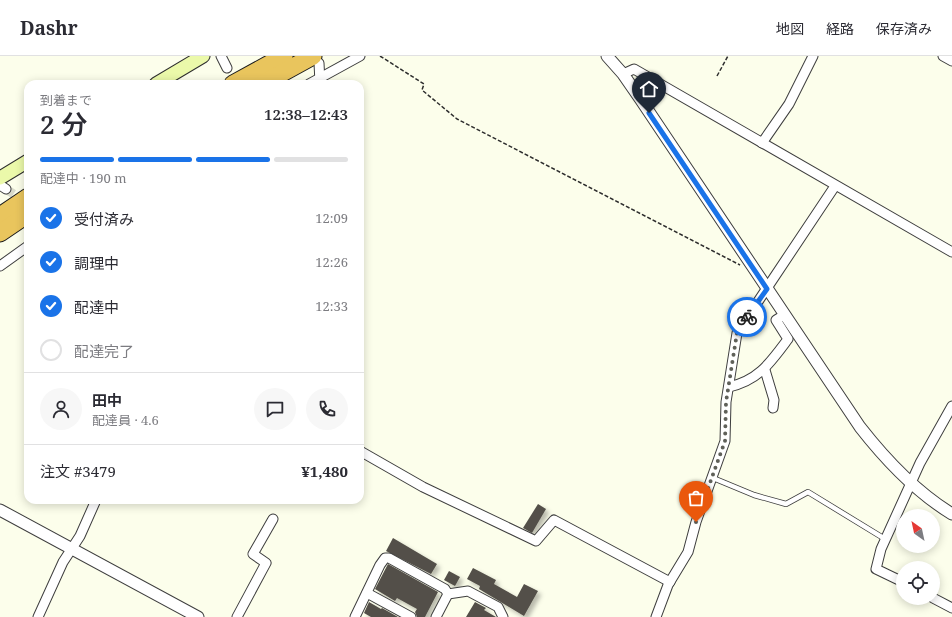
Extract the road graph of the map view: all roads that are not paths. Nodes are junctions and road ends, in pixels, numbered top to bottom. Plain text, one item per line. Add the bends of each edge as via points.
1 (203, 56) edge
2 (221, 56) edge
3 (284, 56) edge
4 (360, 56) edge
5 (607, 56) edge
6 (813, 56) edge
7 (943, 56) edge
8 (316, 60) edge
9 (952, 61) edge
10 (623, 74) junction
11 (230, 76) edge
12 (163, 80) edge
13 (271, 80) edge
14 (320, 80) edge
15 (322, 80) edge
16 (762, 143) junction
17 (24, 165) edge
18 (2, 184) edge
19 (835, 186) junction
20 (24, 200) edge
21 (0, 216) edge
22 (24, 217) edge
23 (0, 233) edge
24 (24, 249) edge
25 (952, 252) edge
26 (0, 266) edge
27 (767, 289) junction
28 (784, 315) junction
29 (765, 370) junction
30 (729, 387) junction
31 (952, 406) edge
32 (773, 408) dead end
33 (364, 453) edge
34 (713, 478) junction
35 (912, 482) junction
36 (94, 504) edge
37 (0, 510) edge
38 (952, 514) edge
39 (273, 520) dead end
40 (885, 539) junction
41 (72, 548) junction
42 (896, 578) edge
43 (670, 582) junction
44 (367, 594) junction
45 (448, 594) junction
46 (940, 602) edge
47 (952, 608) edge
48 (38, 617) edge
49 (198, 617) edge
50 (237, 617) edge
51 (355, 617) edge
52 (411, 617) edge
53 (436, 617) edge
54 (502, 617) edge
55 (656, 617) edge

1 - 12 main road
2 - 11 street
3 - 11 highway
4 - 15 street
5 - 10 street
6 - 16 street via 789,104
7 - 9 street
8 - 13 highway
8 - 14 street
10 - 16 street via 634,69
10 - 27 street
16 - 19 street
17 - 18 main road
19 - 25 street
19 - 27 street
20 - 21 highway
22 - 23 highway
24 - 26 street
27 - 28 street
27 - 30 street via 737,333
28 - 29 street via 776,320 788,339
28 - 35 street via 860,427 889,461
29 - 30 street
29 - 32 street via 774,400
30 - 34 street via 725,441
31 - 35 street
33 - 43 street via 423,487 536,541 554,520
34 - 40 lane via 754,495 786,504 808,492
34 - 43 street via 696,522 688,552
35 - 38 street
35 - 40 street
36 - 41 street
37 - 41 street
39 - 50 street via 253,554 266,563
40 - 42 street via 876,568
41 - 48 street
41 - 49 street
43 - 55 street
44 - 45 street via 380,565 385,558 389,558 445,589
44 - 51 street
44 - 52 street
45 - 53 street
45 - 54 street via 468,591 498,607
46 - 47 street

